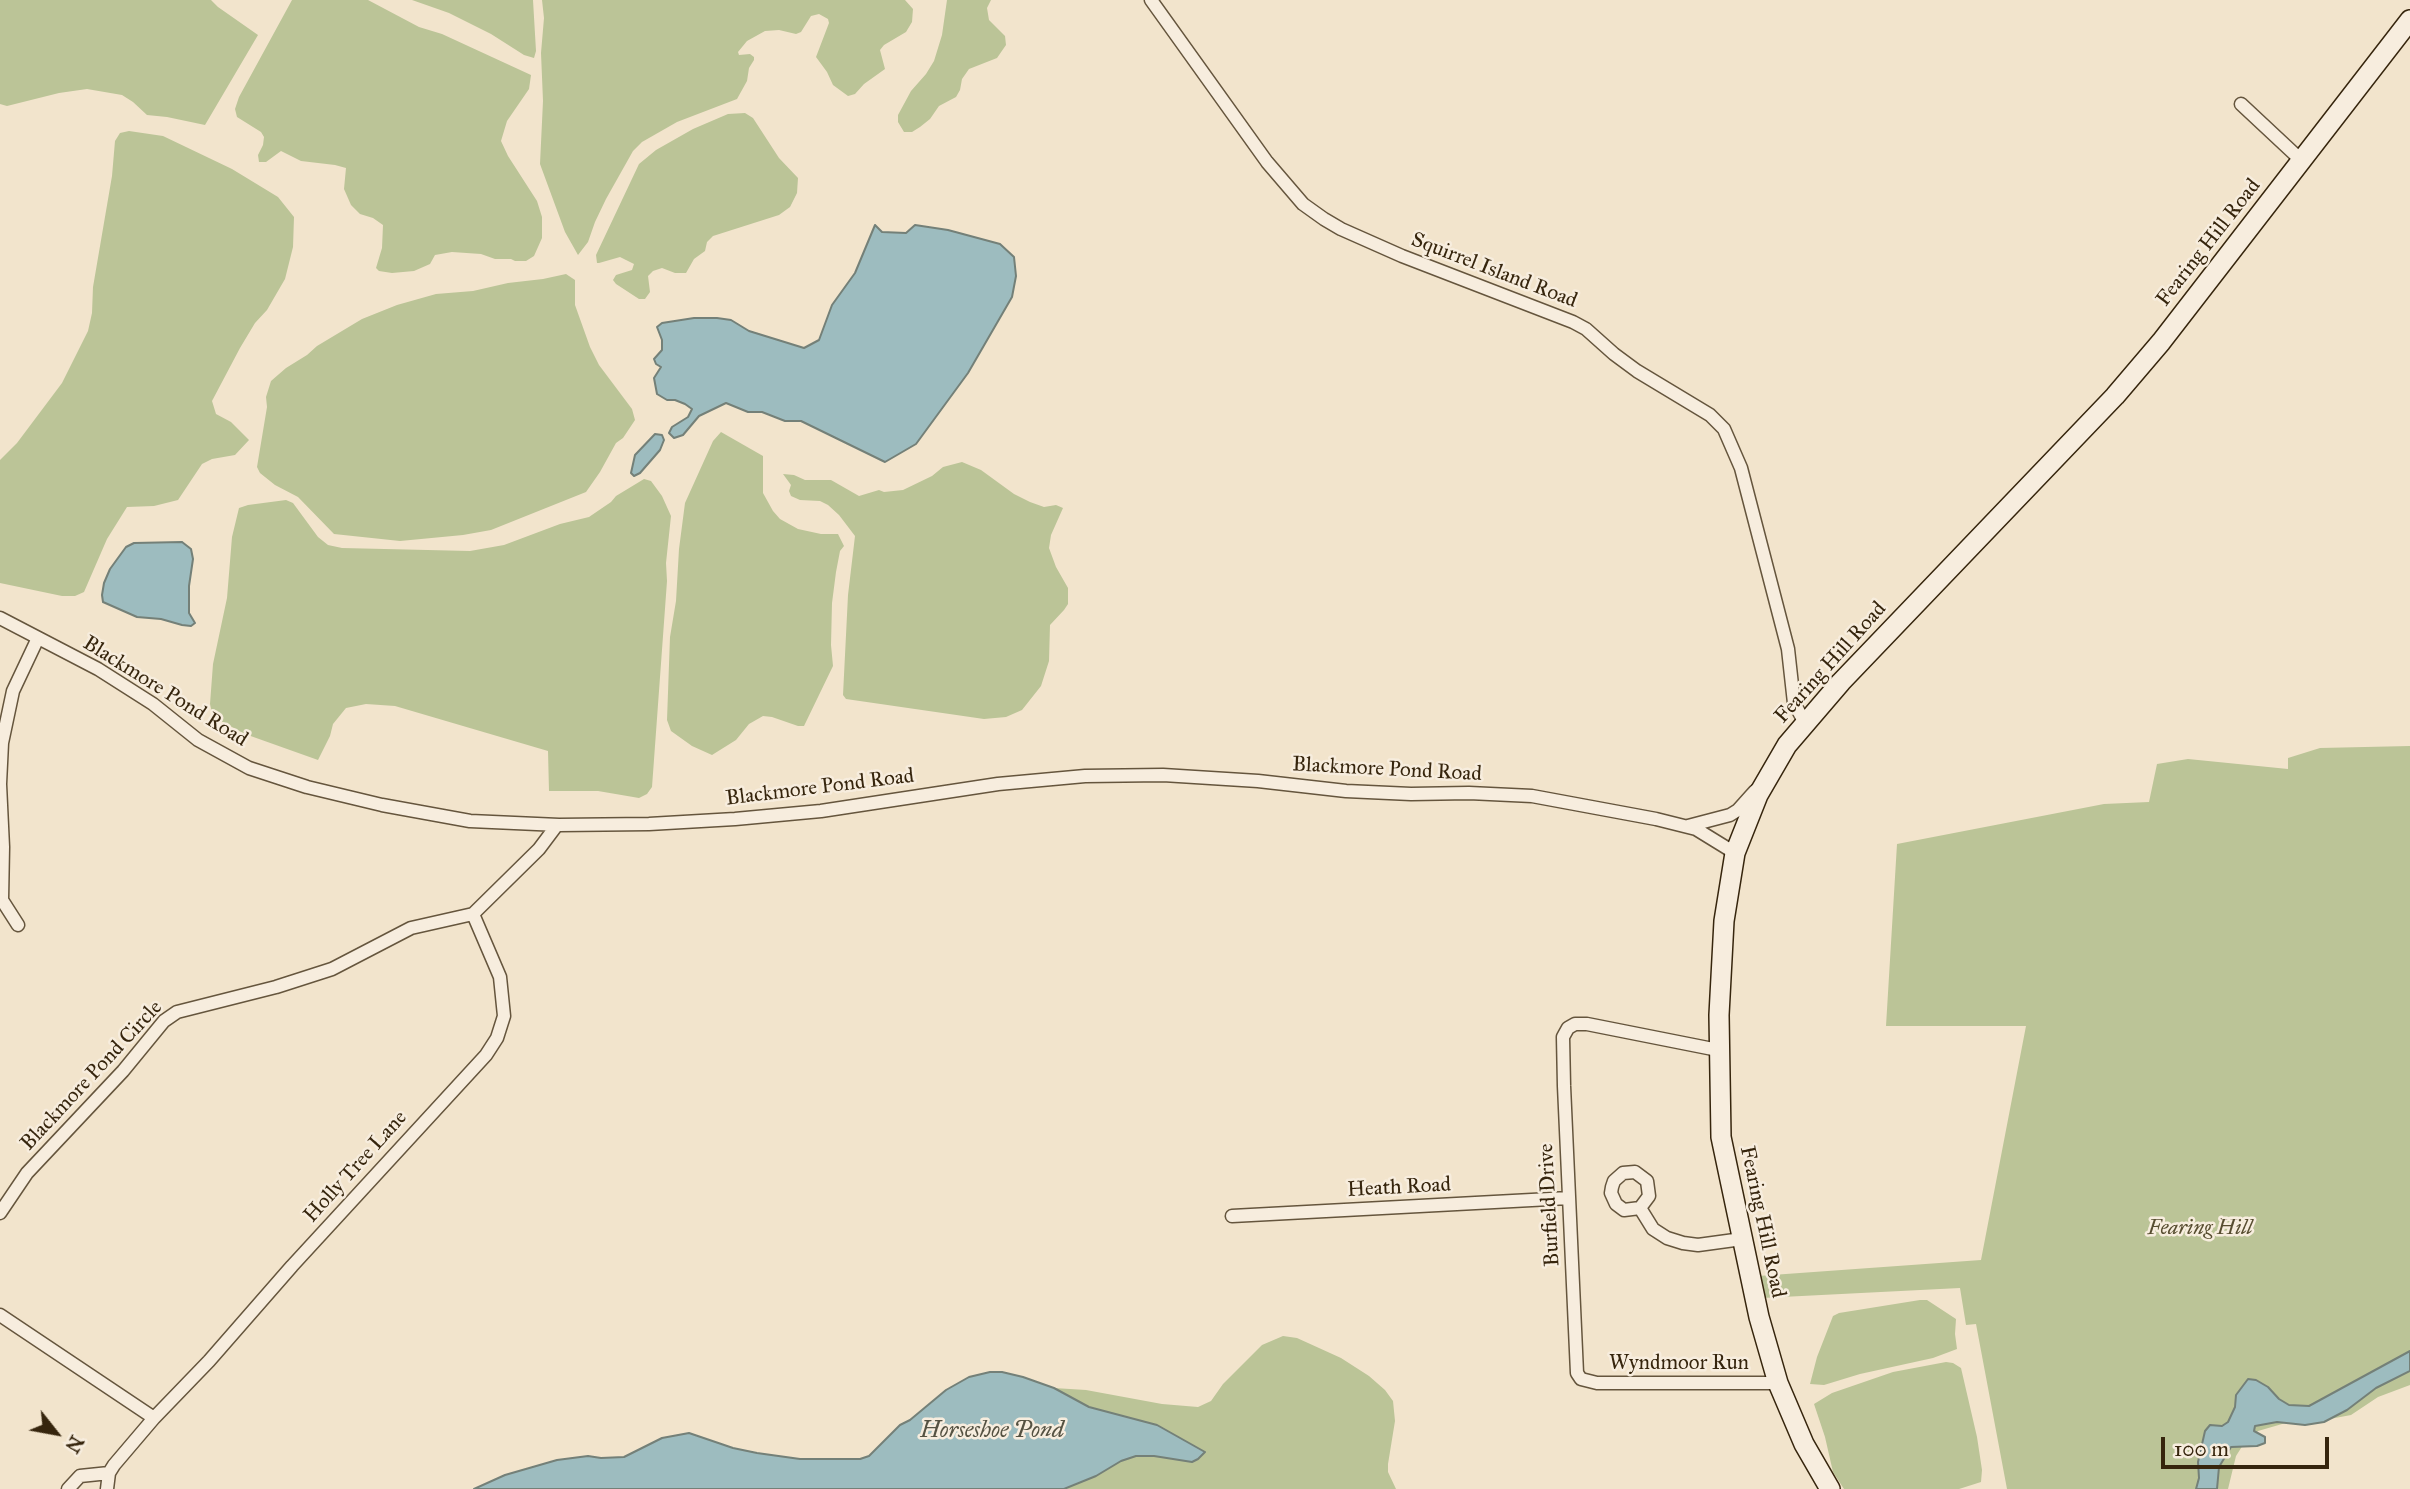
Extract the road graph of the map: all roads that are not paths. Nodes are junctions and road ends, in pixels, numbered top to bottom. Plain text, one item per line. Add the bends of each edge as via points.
1 (1151, 0) edge
2 (2410, 20) edge
3 (2241, 104) dead end
4 (2302, 160) junction
5 (0, 618) edge
6 (38, 638) junction
7 (1805, 723) junction
8 (1765, 781) junction
9 (557, 825) junction
10 (1688, 827) junction
11 (1735, 853) junction
12 (472, 914) junction
13 (18, 925) dead end
14 (1718, 1050) junction
15 (1569, 1198) junction
16 (1640, 1208) dead end
17 (0, 1213) edge
18 (1231, 1216) dead end
19 (1742, 1239) junction
20 (0, 1315) edge
21 (1581, 1379) joint
22 (1778, 1383) junction
23 (154, 1418) junction
24 (109, 1473) junction
25 (68, 1489) edge
26 (107, 1489) edge
27 (1830, 1489) edge

1 - 7 street, Squirrel Island Road via 1267,162 1303,204 1340,229 1573,322 1724,429 1741,468 1788,649 1794,703
2 - 4 main road, Fearing Hill Road
3 - 4 street
4 - 7 main road, Fearing Hill Road via 2115,396
5 - 6 street, Blackmore Pond Road
6 - 9 street, Blackmore Pond Road via 107,674 198,740 249,768 382,805 470,821
6 - 13 street via 13,691 2,743 2,900
7 - 8 main road, Fearing Hill Road
8 - 10 street, Blackmore Pond Road via 1730,815
8 - 11 main road, Fearing Hill Road
9 - 10 street, Blackmore Pond Road via 735,819 998,784 1163,775 1346,791 1532,796
9 - 12 street via 539,849
10 - 11 street, Blackmore Pond Road
11 - 14 main road, Fearing Hill Road via 1721,952
12 - 17 street, Blackmore Pond Circle via 411,928 332,969 177,1012 27,1174
12 - 23 street, Holly Tree Lane via 500,977 504,1016 486,1055
14 - 15 street, Burfield Drive via 1587,1024 1568,1028 1562,1045
14 - 19 main road, Fearing Hill Road via 1721,1137
15 - 18 street, Heath Road
15 - 21 street, Burfield Drive via 1576,1365
16 - 19 street via 1653,1229 1675,1241 1698,1245
19 - 22 main road, Fearing Hill Road
20 - 23 street
21 - 22 street, Wyndmoor Run via 1597,1383
22 - 27 main road, Fearing Hill Road via 1804,1444
23 - 24 street, Holly Tree Lane
24 - 25 street via 80,1476
24 - 26 street

